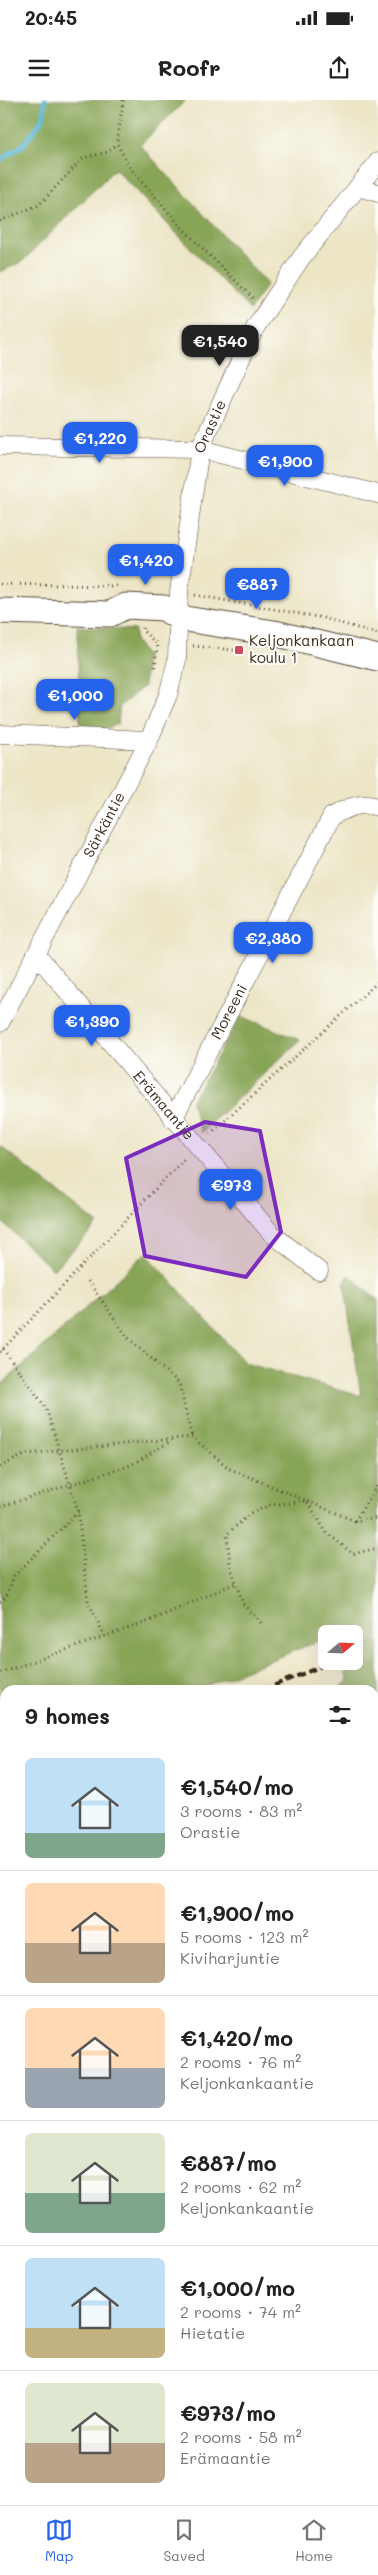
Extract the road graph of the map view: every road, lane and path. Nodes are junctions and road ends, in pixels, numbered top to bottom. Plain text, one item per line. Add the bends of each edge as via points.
1 (123, 100) edge
2 (117, 144) junction
3 (378, 162) edge
4 (358, 187) junction
5 (378, 193) edge
6 (0, 221) edge
7 (266, 311) junction
8 (0, 446) edge
9 (200, 449) junction
10 (378, 494) edge
11 (0, 612) edge
12 (110, 614) junction
13 (179, 618) junction
14 (143, 622) junction
15 (157, 644) junction
16 (178, 645) junction
17 (239, 650) dead end
18 (378, 658) edge
19 (155, 672) dead end
20 (0, 734) edge
21 (149, 740) junction
22 (378, 807) edge
23 (36, 954) junction
24 (378, 982) edge
25 (0, 1023) edge
26 (173, 1119) junction
27 (197, 1146) junction
28 (319, 1271) dead end
29 (88, 1281) dead end
30 (2, 1351) edge
31 (192, 1437) junction
32 (174, 1439) junction
33 (58, 1451) junction
34 (0, 1467) edge
35 (378, 1484) edge
36 (72, 1485) junction
37 (308, 1501) junction
38 (0, 1507) edge
39 (78, 1511) junction
40 (378, 1518) edge
41 (354, 1521) junction
42 (378, 1548) edge
43 (236, 1583) junction
44 (0, 1602) edge
45 (261, 1623) dead end
46 (105, 1637) junction
47 (0, 1673) edge

1 - 2 path
2 - 6 path via 108,152 83,158 39,205
2 - 7 path via 131,169 184,230
3 - 4 street, Orastie
4 - 5 street
4 - 7 street, Orastie via 301,258
7 - 9 street, Orastie via 255,328
8 - 9 street
9 - 10 street
9 - 13 street, Orastie via 179,592
11 - 12 main road
12 - 13 main road via 126,606 144,606 164,608
12 - 14 main road via 125,622
13 - 14 main road via 163,624
13 - 16 street, Särkäntie
13 - 18 main road via 274,633
14 - 15 path via 142,630
15 - 16 path
15 - 19 path
16 - 17 path
16 - 21 street, Särkäntie via 168,695
20 - 21 street
21 - 23 street, Särkäntie
22 - 26 street, Moreeni via 370,804 349,806 332,816
23 - 25 street, Särkäntie
23 - 26 street, Erämaantie
24 - 27 path
26 - 27 street, Erämaantie
27 - 28 street, Erämaantie via 271,1233
27 - 30 path
29 - 31 path via 128,1338 180,1383
30 - 33 path via 46,1408
31 - 32 path
31 - 37 path via 230,1469
32 - 33 path
32 - 36 path via 130,1465
33 - 34 path via 26,1454
33 - 36 path
35 - 41 path
36 - 38 path
36 - 39 path
37 - 41 path
37 - 42 path via 326,1532 353,1554
37 - 43 path via 251,1512 228,1534 230,1564
39 - 44 path via 14,1576 6,1597
39 - 46 path via 88,1601
40 - 41 path
43 - 45 path via 243,1604
43 - 46 path
46 - 47 path

